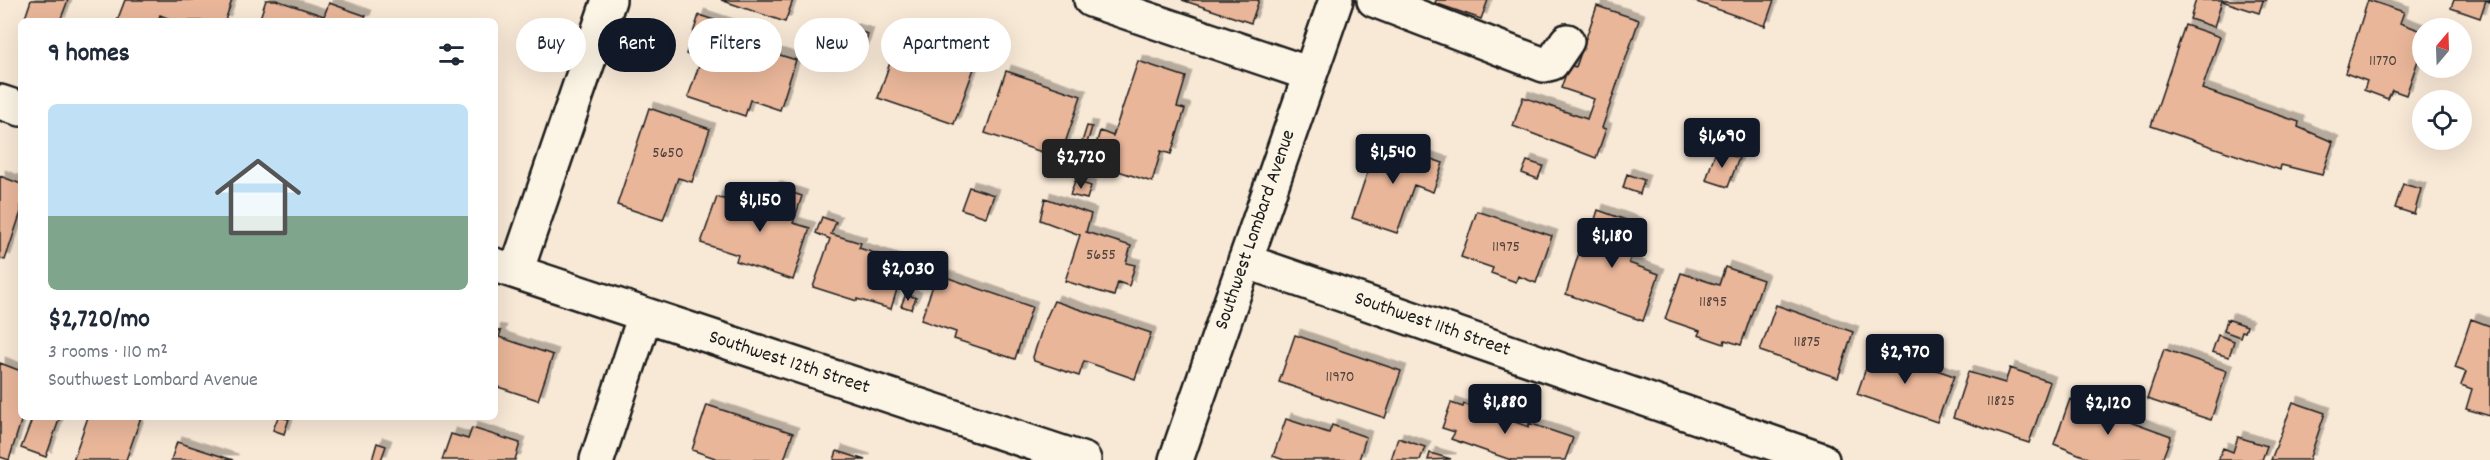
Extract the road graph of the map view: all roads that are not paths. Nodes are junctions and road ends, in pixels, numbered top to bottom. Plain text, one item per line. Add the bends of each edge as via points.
1 (609, 0) edge
2 (1091, 0) edge
3 (1336, 0) edge
4 (1374, 0) edge
5 (1567, 41) dead end
6 (1310, 74) junction
7 (0, 102) edge
8 (18, 108) edge
9 (1245, 261) junction
10 (506, 268) edge
11 (645, 315) junction
12 (597, 460) edge
13 (1084, 460) edge
14 (1176, 460) edge
15 (1822, 460) edge

1 - 10 street
2 - 6 street
3 - 6 street, Southwest Lombard Avenue
4 - 5 street via 1544,65 1552,63
6 - 9 street, Southwest Lombard Avenue
7 - 8 street
9 - 14 street, Southwest Lombard Avenue
9 - 15 street, Southwest 11th Street
10 - 11 street, Southwest 12th Street
11 - 12 street
11 - 13 street, Southwest 12th Street

